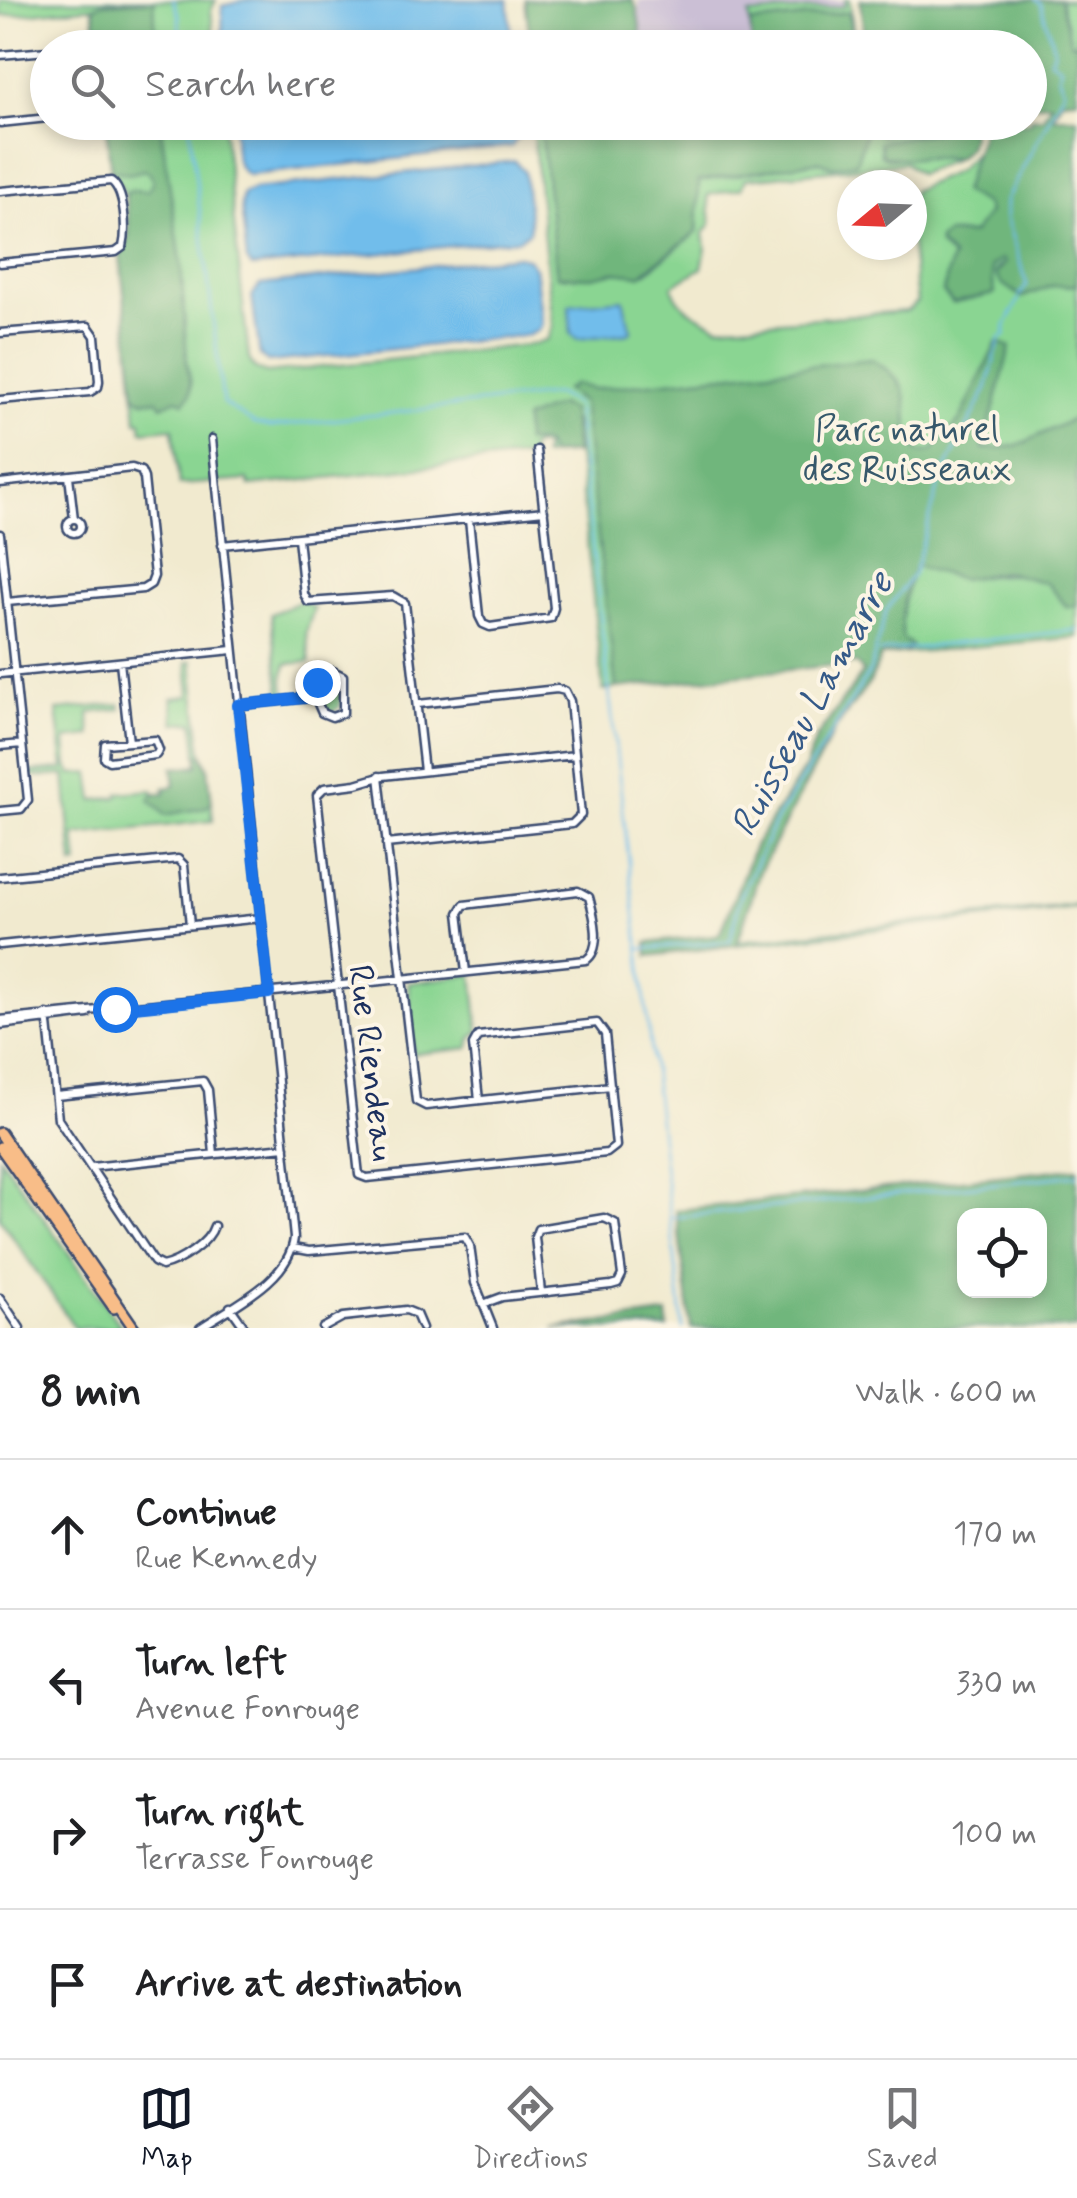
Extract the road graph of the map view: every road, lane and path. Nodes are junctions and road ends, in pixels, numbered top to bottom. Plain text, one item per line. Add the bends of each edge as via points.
1 (30, 52) edge
2 (0, 55) edge
3 (30, 120) edge
4 (0, 123) edge
5 (0, 191) edge
6 (0, 264) edge
7 (0, 333) edge
8 (0, 400) edge
9 (212, 439) dead end
10 (537, 450) dead end
11 (69, 476) junction
12 (0, 483) edge
13 (544, 512) junction
14 (74, 519) dead end
15 (468, 520) junction
16 (0, 534) edge
17 (298, 538) junction
18 (222, 546) junction
19 (7, 602) junction
20 (233, 650) junction
21 (120, 662) junction
22 (14, 672) junction
23 (0, 674) edge
24 (315, 697) junction
25 (418, 704) junction
26 (238, 705) junction
27 (129, 742) junction
28 (22, 744) junction
29 (0, 746) edge
30 (576, 755) junction
31 (424, 771) junction
32 (379, 776) junction
33 (0, 811) edge
34 (386, 844) junction
35 (0, 876) edge
36 (261, 918) junction
37 (190, 924) junction
38 (0, 945) edge
39 (466, 972) junction
40 (401, 979) junction
41 (336, 986) junction
42 (269, 993) junction
43 (47, 1017) junction
44 (0, 1022) edge
45 (611, 1086) junction
46 (55, 1096) junction
47 (479, 1100) junction
48 (0, 1134) edge
49 (0, 1147) edge
50 (284, 1147) junction
51 (214, 1154) junction
52 (90, 1166) junction
53 (214, 1226) dead end
54 (292, 1248) junction
55 (542, 1292) junction
56 (0, 1298) edge
57 (482, 1304) junction
58 (230, 1307) junction
59 (20, 1328) edge
60 (130, 1328) edge
61 (200, 1328) edge
62 (244, 1328) edge
63 (323, 1328) edge
64 (422, 1328) edge
65 (492, 1328) edge

1 - 2 street
3 - 4 street
5 - 6 street via 112,181 119,187 125,238 116,252
7 - 8 street via 88,326 99,381 90,392
9 - 18 street
10 - 13 street
11 - 12 street
11 - 14 street
11 - 19 street via 140,471 154,576 148,587
13 - 15 street
13 - 15 street via 554,610 543,622 481,622
15 - 17 street
16 - 19 street
17 - 18 street
17 - 25 street via 308,602 404,600
18 - 20 street
19 - 22 street
20 - 21 street
20 - 26 street
21 - 22 street
21 - 27 street
22 - 23 street
22 - 28 street
24 - 24 street via 325,716 342,714 343,676 321,674
24 - 26 street
25 - 30 street via 563,690
25 - 31 street
26 - 36 street
27 - 27 street via 104,745 104,758 158,752 155,740
28 - 29 street
28 - 33 street via 28,802
30 - 31 street
30 - 34 street via 582,810 576,822
31 - 32 street
32 - 34 street
32 - 41 street, Rue Riendeau via 319,792
34 - 40 street
35 - 37 street via 178,859
36 - 37 street
36 - 42 street
37 - 38 street
39 - 39 street via 462,906 583,892 591,902 595,953 586,960
39 - 40 street
40 - 41 street
40 - 47 street via 416,1102
41 - 42 street
41 - 45 street, Rue Riendeau via 355,1166 362,1178 607,1153 616,1146
42 - 43 street
42 - 50 street
43 - 44 street
43 - 46 street
45 - 47 street
45 - 47 street via 601,1025 485,1034 474,1045
46 - 51 street via 202,1080
46 - 52 street via 58,1119
48 - 60 main road
49 - 60 main road
50 - 51 street
50 - 54 street
51 - 52 street
52 - 53 street via 158,1265 190,1252
54 - 57 street via 463,1236
54 - 58 street via 278,1272
55 - 55 street via 538,1228 614,1221 618,1283
55 - 57 street
56 - 59 street
57 - 65 street
58 - 61 street
58 - 62 street
63 - 64 street via 340,1318 408,1310

